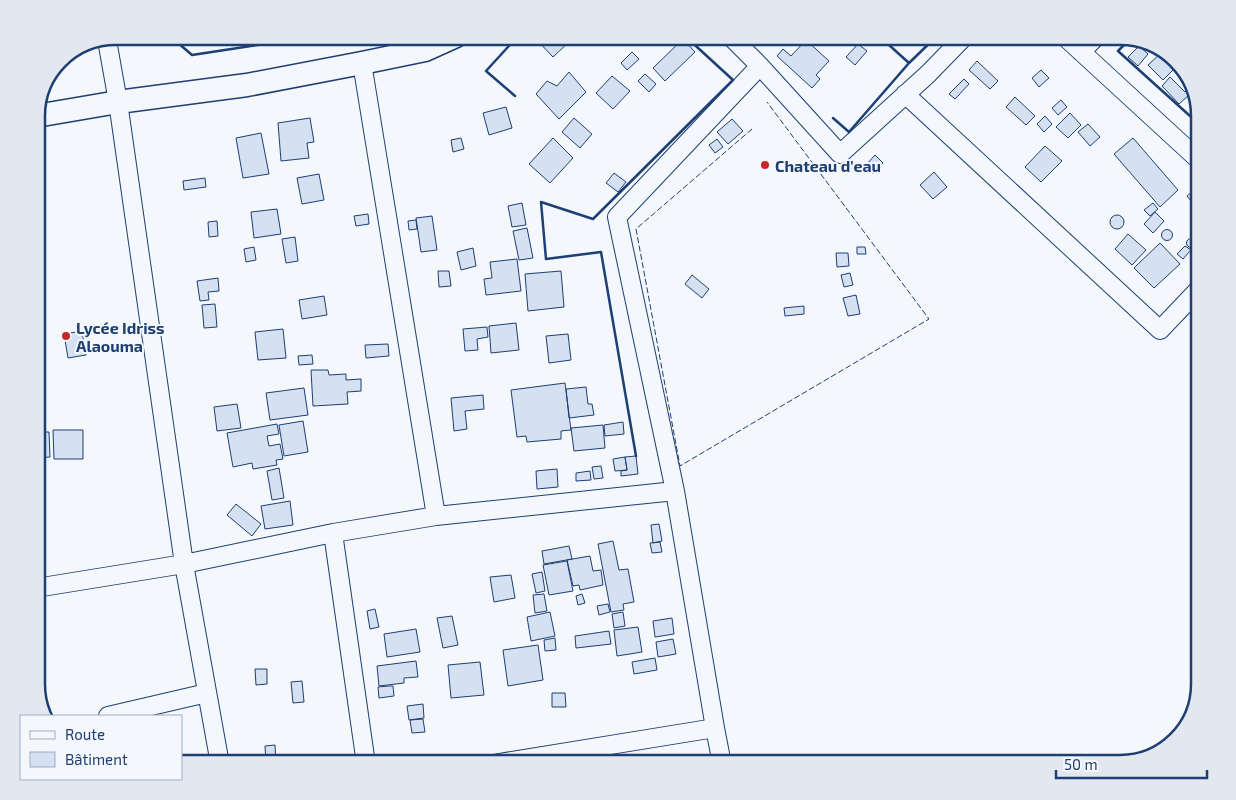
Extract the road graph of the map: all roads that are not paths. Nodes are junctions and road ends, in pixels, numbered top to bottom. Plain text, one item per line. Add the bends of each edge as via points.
1 (436, 45) edge
2 (739, 45) edge
3 (956, 45) edge
4 (1074, 45) edge
5 (1088, 45) edge
6 (108, 46) edge
7 (1081, 52) junction
8 (362, 63) junction
9 (760, 66) junction
10 (905, 94) junction
11 (118, 102) junction
12 (45, 114) edge
13 (1191, 152) edge
14 (1191, 297) edge
15 (675, 491) junction
16 (436, 516) junction
17 (333, 533) junction
18 (184, 564) junction
19 (45, 587) edge
20 (207, 692) junction
21 (112, 715) edge
22 (715, 728) junction
23 (218, 755) edge
24 (365, 755) edge
25 (548, 755) edge
26 (720, 755) edge

1 - 8 street
2 - 9 street
3 - 10 street
4 - 7 street
5 - 7 street
6 - 11 street
7 - 13 street
8 - 11 street via 246,85
8 - 16 street
9 - 10 street via 840,154
9 - 15 street via 617,217
10 - 14 street via 1160,330
11 - 12 street
11 - 18 street
15 - 16 street
15 - 22 street
16 - 17 street
17 - 18 street
17 - 24 street
18 - 19 street
18 - 20 street
20 - 21 street
20 - 23 street
22 - 25 street
22 - 26 street

